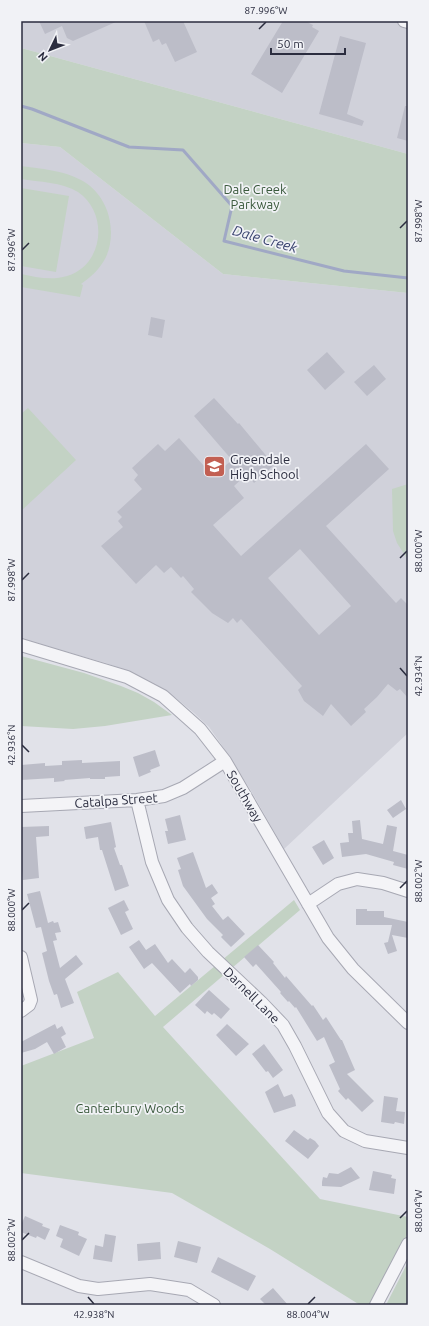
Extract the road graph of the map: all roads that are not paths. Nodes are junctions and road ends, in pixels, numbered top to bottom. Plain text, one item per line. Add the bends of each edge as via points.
1 (404, 21) edge
2 (408, 22) edge
3 (21, 645) edge
4 (225, 762) junction
5 (137, 800) junction
6 (21, 806) edge
7 (408, 891) edge
8 (308, 904) junction
9 (21, 957) edge
10 (21, 1011) edge
11 (408, 1022) edge
12 (408, 1148) edge
13 (408, 1244) edge
14 (21, 1262) edge
15 (214, 1305) edge
16 (376, 1305) edge

1 - 2 street
3 - 4 street, Southway via 127,677 163,696 200,729
4 - 5 street, Catalpa Street via 183,788 164,796
4 - 8 street, Southway
5 - 6 street, Catalpa Street
5 - 12 street, Darnell Lane via 152,862 168,900 187,928 208,952 282,1025 328,1113 344,1131 365,1141
7 - 8 street via 383,882 357,879 338,884
8 - 11 street, Southway via 328,938 353,969
9 - 10 street via 31,1000
13 - 16 street
14 - 15 street via 79,1286 98,1289 150,1284 189,1290

